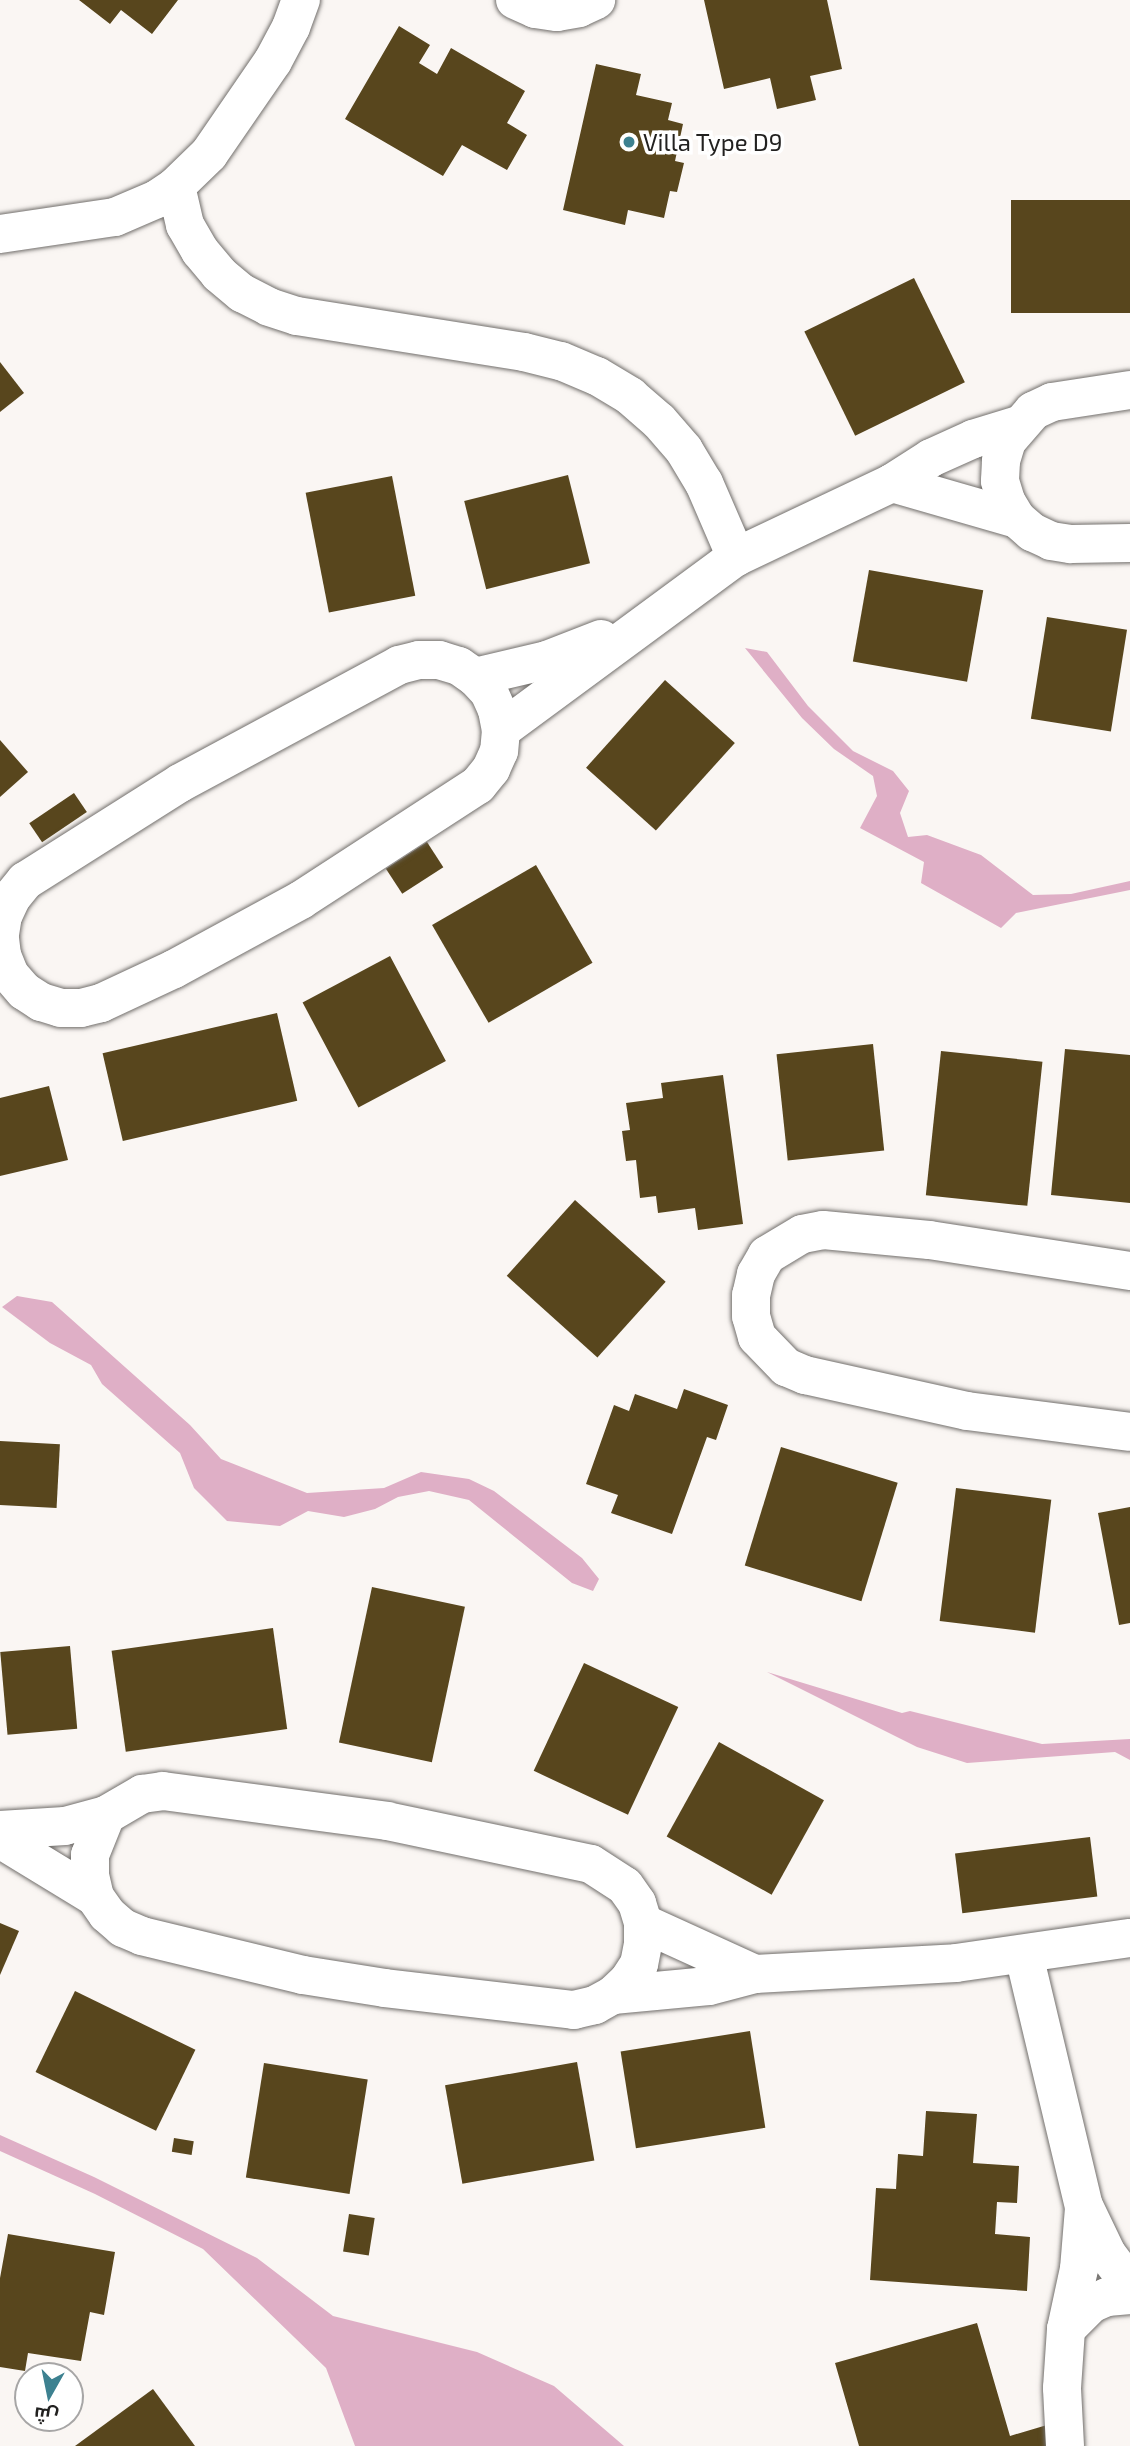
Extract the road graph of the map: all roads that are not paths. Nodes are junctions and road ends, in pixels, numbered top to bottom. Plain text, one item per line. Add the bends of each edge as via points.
1 (301, 0) edge
2 (329, 0) edge
3 (515, 0) edge
4 (596, 0) edge
5 (273, 61) junction
6 (176, 186) junction
7 (0, 234) edge
8 (1130, 390) edge
9 (1017, 425) junction
10 (892, 483) junction
11 (1017, 519) junction
12 (1130, 543) edge
13 (736, 557) junction
14 (652, 618) junction
15 (475, 677) junction
16 (501, 730) junction
17 (1, 927) edge
18 (0, 1000) edge
19 (41, 1002) junction
20 (1130, 1270) edge
21 (1130, 1433) edge
22 (106, 1815) junction
23 (0, 1830) edge
24 (0, 1839) edge
25 (96, 1896) junction
26 (643, 1923) junction
27 (1130, 1938) edge
28 (1024, 1955) junction
29 (755, 1974) junction
30 (613, 1995) junction
31 (1084, 2206) junction
32 (1130, 2285) edge
33 (1130, 2295) edge
34 (1066, 2329) junction
35 (1065, 2446) edge

1 - 5 street
2 - 5 street via 303,34
3 - 4 street via 557,12
5 - 6 street via 209,154
6 - 7 street via 115,216
6 - 13 street via 185,225 200,251 242,293 269,307 297,316 561,361 630,396 684,450 704,483
8 - 9 street via 1052,402
9 - 10 street via 931,458
9 - 11 street via 1007,441 1000,481
10 - 11 street
10 - 13 street
11 - 12 street via 1051,541
13 - 14 street
14 - 15 street via 547,660
14 - 16 street
15 - 16 street via 489,692
15 - 17 street via 439,660 399,665 237,750 25,881 12,897
16 - 19 street via 499,751 478,785 291,906 101,1003 81,1008
17 - 19 street via 2,955 10,975
18 - 19 street
20 - 21 street via 942,1241 823,1230 802,1234 767,1255 751,1295 757,1337 786,1367 805,1376 967,1411
22 - 23 street via 65,1826
22 - 25 street via 90,1855
22 - 26 street via 142,1794 163,1791 387,1821 591,1864 625,1886
24 - 25 street
25 - 30 street via 115,1921 142,1936 303,1975 574,2010 595,2006
26 - 29 street
26 - 30 street via 639,1964
27 - 28 street
28 - 29 street via 889,1969
28 - 31 street
29 - 30 street via 709,1986
31 - 32 street via 1107,2254
31 - 34 street via 1079,2269
33 - 34 street via 1091,2304
34 - 35 street

